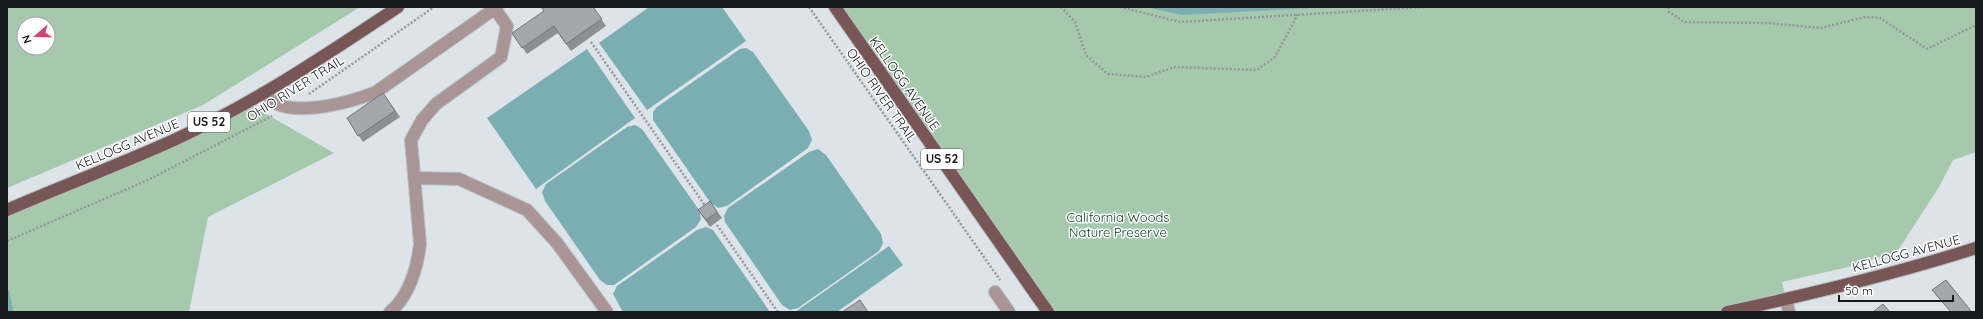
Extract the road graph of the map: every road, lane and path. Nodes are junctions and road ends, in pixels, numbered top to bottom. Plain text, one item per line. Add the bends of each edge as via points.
1 (398, 7) edge
2 (434, 7) edge
3 (809, 7) edge
4 (835, 7) edge
5 (1061, 7) edge
6 (1120, 7) edge
7 (1424, 7) edge
8 (1668, 7) edge
9 (496, 8) edge
10 (1298, 14) junction
11 (1976, 25) edge
12 (590, 42) dead end
13 (263, 93) junction
14 (289, 106) junction
15 (415, 178) junction
16 (706, 207) edge
17 (7, 210) edge
18 (717, 225) dead end
19 (7, 241) edge
20 (1976, 248) edge
21 (1000, 289) joint
22 (1786, 299) junction
23 (390, 312) edge
24 (607, 312) edge
25 (778, 312) edge
26 (1009, 312) edge
27 (1048, 312) edge
28 (1727, 312) edge
29 (1789, 312) edge

1 - 13 main road, KELLOGG AVENUE / US 52
2 - 14 path, OHIO RIVER TRAIL
3 - 21 path, OHIO RIVER TRAIL
4 - 27 main road, KELLOGG AVENUE / US 52
5 - 10 path via 1075,22 1086,55 1108,74 1146,77 1174,67 1257,70 1275,57
6 - 10 path via 1180,22
7 - 10 path
8 - 11 path via 1669,12 1684,22 1768,23 1821,28 1865,17 1880,18 1927,49
9 - 14 street via 376,92 356,100 325,106
9 - 15 street via 507,26 501,57 436,104 422,120 411,140
12 - 16 path
13 - 14 street via 275,103
13 - 17 main road, KELLOGG AVENUE / US 52 via 175,139
14 - 19 path, OHIO RIVER TRAIL via 148,180
15 - 23 street via 420,244 418,258 407,292
15 - 24 street via 459,178 527,210 557,243
18 - 25 path
20 - 22 main road, KELLOGG AVENUE
21 - 26 street
22 - 28 main road, KELLOGG AVENUE
22 - 29 street

